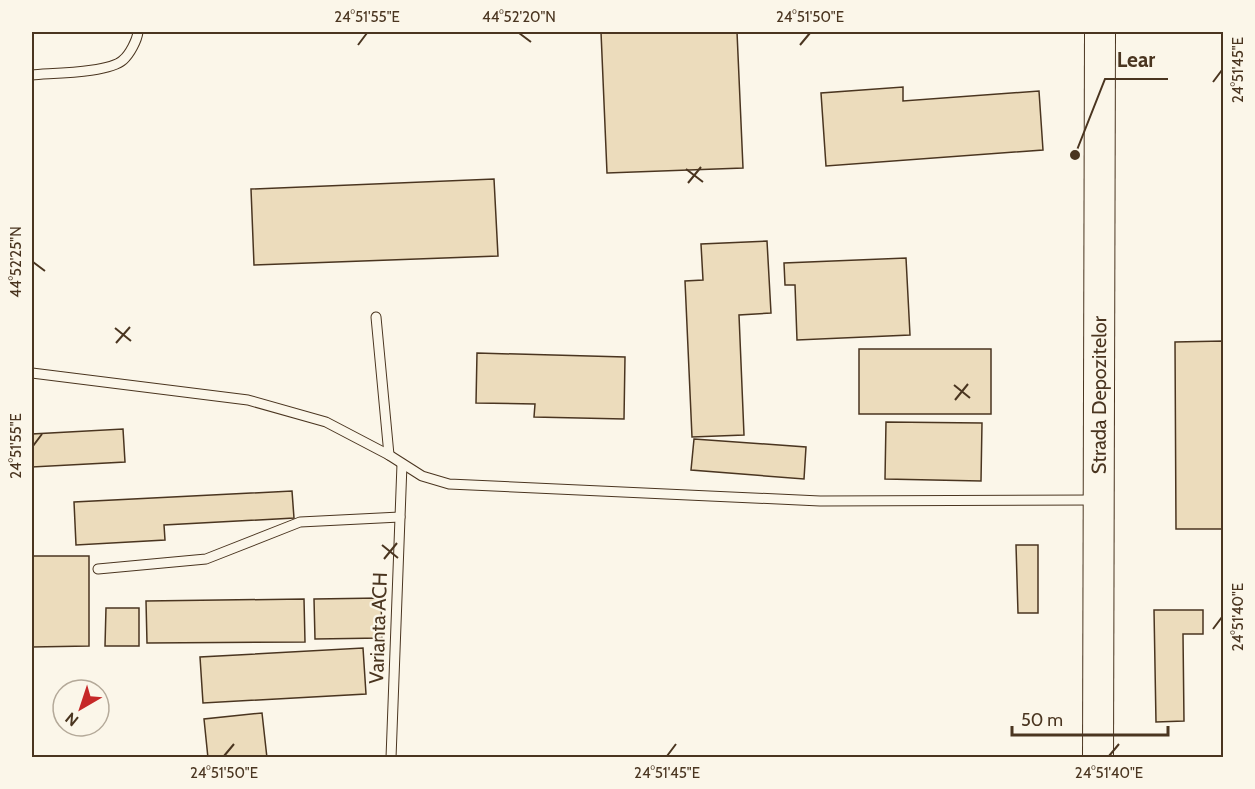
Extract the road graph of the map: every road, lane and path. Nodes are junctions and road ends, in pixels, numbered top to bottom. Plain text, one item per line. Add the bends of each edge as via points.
1 (138, 32) edge
2 (1100, 32) edge
3 (32, 75) edge
4 (376, 317) dead end
5 (32, 373) edge
6 (388, 455) junction
7 (402, 464) junction
8 (1098, 500) junction
9 (400, 517) junction
10 (98, 570) dead end
11 (391, 758) edge
12 (1098, 758) edge

1 - 3 lane via 123,60 107,69
2 - 8 main road, Strada Depozitelor
4 - 6 lane
5 - 6 lane via 248,400 326,422
6 - 7 lane
7 - 8 lane via 422,476 449,484 820,501
7 - 9 lane, Varianta ACH
8 - 12 main road, Strada Depozitelor
9 - 10 lane via 300,522 206,559
9 - 11 lane, Varianta ACH

